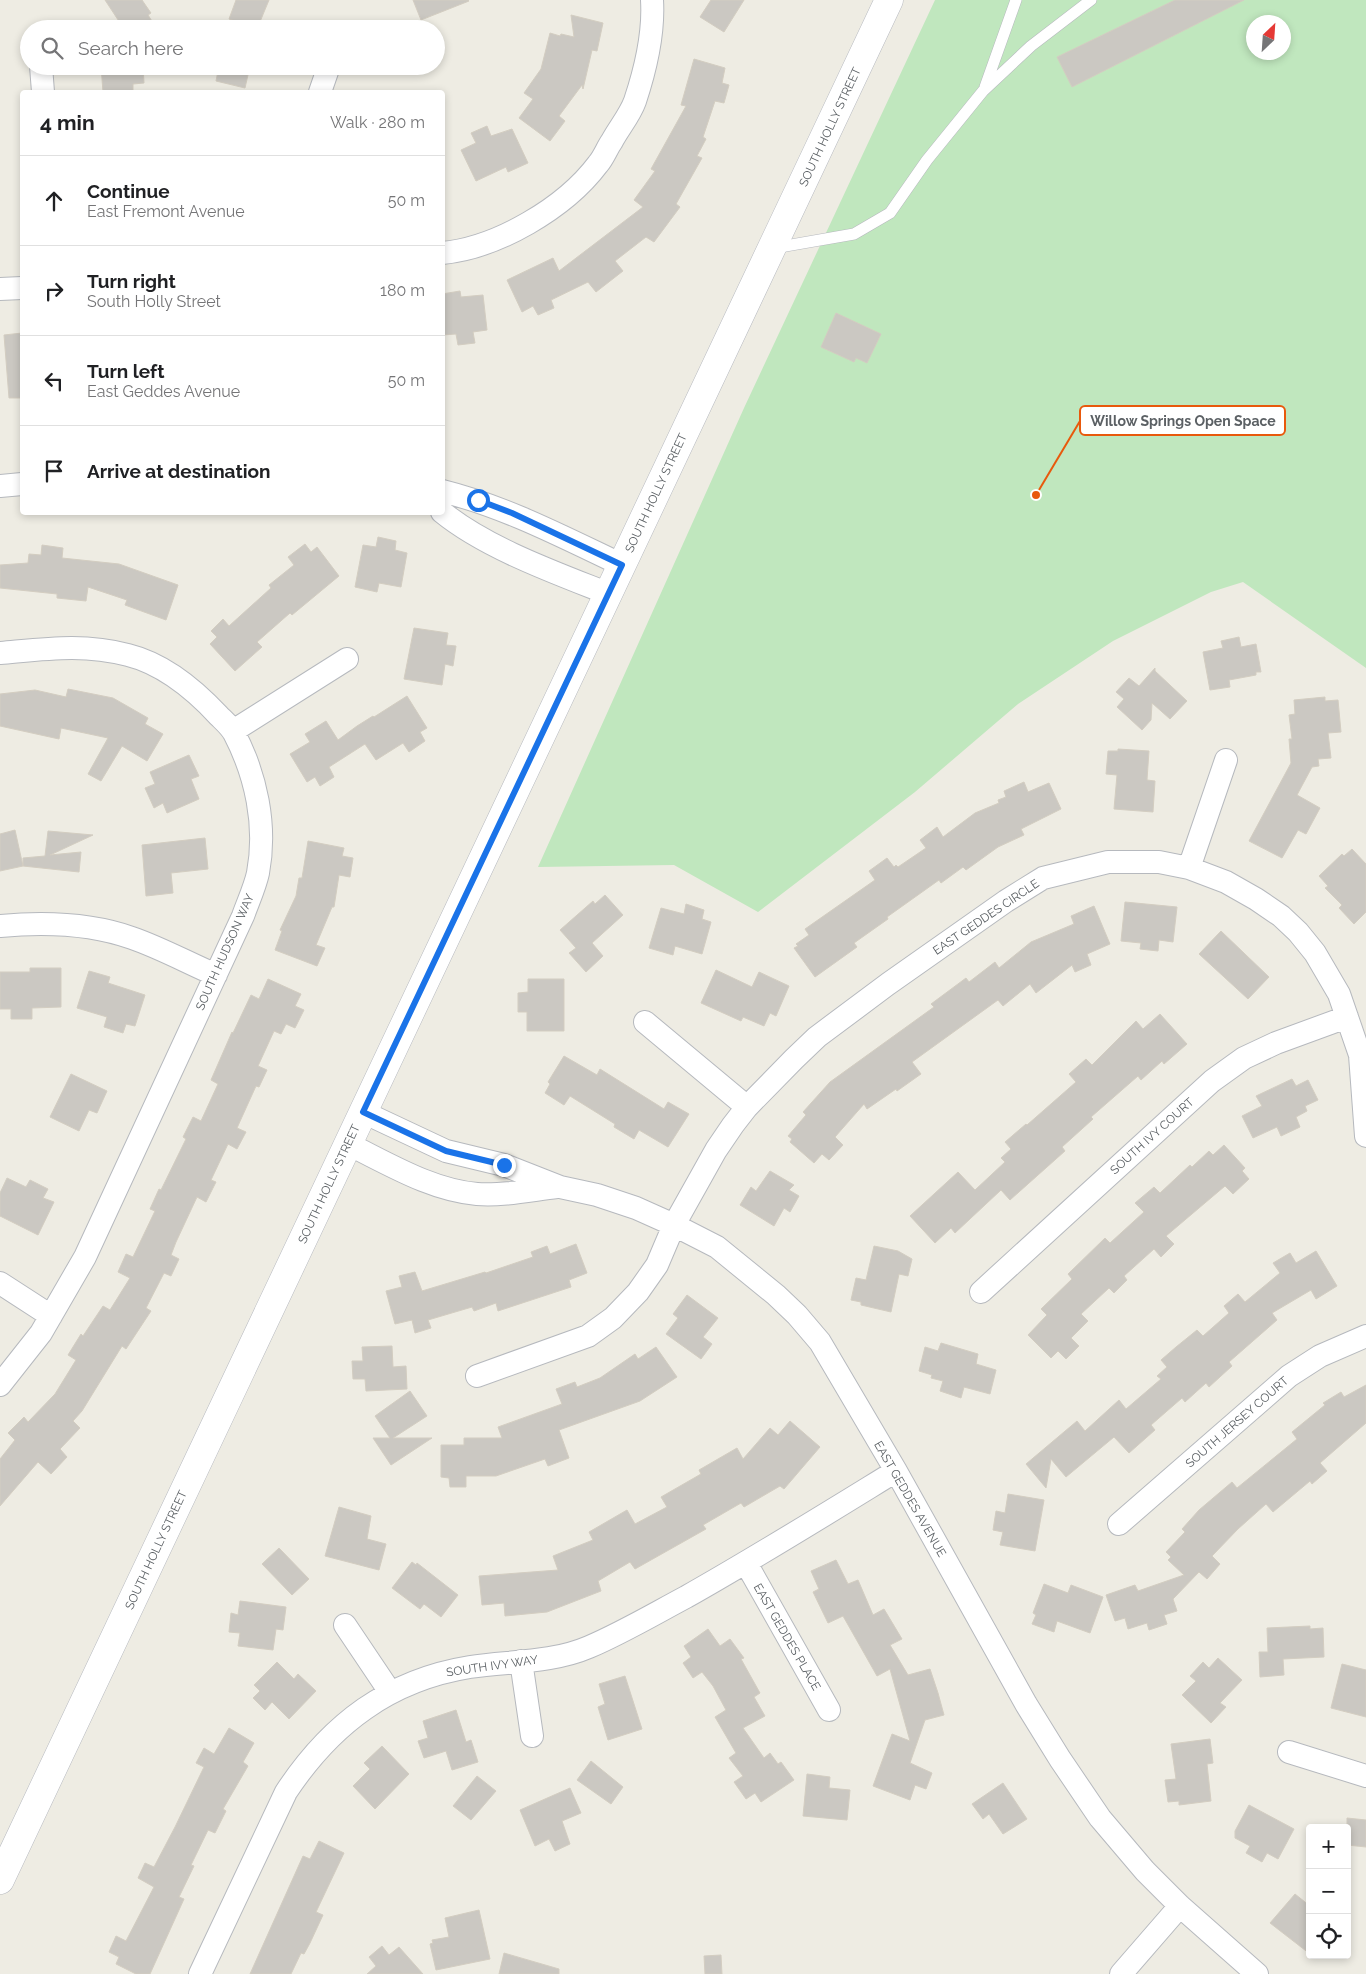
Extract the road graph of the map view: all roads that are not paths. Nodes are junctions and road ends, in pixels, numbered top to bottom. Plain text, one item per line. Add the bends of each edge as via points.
1 (652, 0) edge
2 (890, 0) edge
3 (1016, 0) edge
4 (1091, 0) edge
5 (1078, 5) edge
6 (42, 75) edge
7 (326, 75) edge
8 (43, 90) edge
9 (321, 90) edge
10 (983, 91) junction
11 (772, 249) junction
12 (445, 253) edge
13 (20, 288) edge
14 (0, 289) edge
15 (20, 484) edge
16 (0, 486) edge
17 (445, 492) edge
18 (445, 514) edge
19 (622, 565) junction
20 (609, 594) junction
21 (0, 653) edge
22 (347, 659) dead end
23 (233, 731) junction
24 (1226, 760) dead end
25 (1189, 868) junction
26 (0, 926) edge
27 (216, 975) junction
28 (1347, 1017) junction
29 (645, 1022) dead end
30 (747, 1107) junction
31 (363, 1112) junction
32 (1366, 1136) edge
33 (348, 1144) junction
34 (560, 1187) junction
35 (674, 1225) junction
36 (0, 1283) edge
37 (981, 1292) dead end
38 (51, 1316) junction
39 (1366, 1336) edge
40 (477, 1376) dead end
41 (0, 1385) edge
42 (896, 1472) junction
43 (1119, 1524) dead end
44 (746, 1563) junction
45 (345, 1625) dead end
46 (521, 1661) junction
47 (390, 1692) junction
48 (829, 1710) dead end
49 (532, 1736) dead end
50 (1289, 1752) dead end
51 (1366, 1776) edge
52 (0, 1880) edge
53 (1180, 1906) junction
54 (200, 1974) edge
55 (1121, 1974) edge
56 (1257, 1974) edge

1 - 12 street via 650,43 634,102 598,164 564,199 536,219 485,243
2 - 11 main road, SOUTH HOLLY STREET
3 - 10 lane
4 - 5 lane
5 - 10 lane
6 - 8 street
7 - 9 street
10 - 11 lane via 927,160 890,213 854,234
11 - 19 main road, SOUTH HOLLY STREET
13 - 14 street
15 - 16 street
17 - 19 street via 512,513
18 - 20 street via 486,540
19 - 20 main road, SOUTH HOLLY STREET
20 - 31 main road, SOUTH HOLLY STREET
21 - 23 street, SOUTH HUDSON WAY via 92,647 130,655 164,670 185,684 202,697
22 - 23 street
23 - 27 street, SOUTH HUDSON WAY via 252,776 261,830 258,872 253,889
24 - 25 street
25 - 28 street, EAST GEDDES CIRCLE via 1226,882 1256,899 1298,932 1328,973
25 - 30 street, EAST GEDDES CIRCLE via 1159,862 1108,862 1043,878 843,1017 794,1059
26 - 27 street via 36,922 102,931 131,938
27 - 38 street, SOUTH HUDSON WAY via 85,1257
28 - 32 street, EAST GEDDES CIRCLE via 1360,1055
28 - 37 street, SOUTH IVY COURT via 1244,1058 1212,1081
29 - 30 street
30 - 35 street, EAST GEDDES CIRCLE via 716,1150
31 - 33 main road, SOUTH HOLLY STREET
31 - 34 street, EAST GEDDES AVENUE via 446,1151 504,1165
33 - 34 street, EAST GEDDES AVENUE via 412,1175 456,1190 499,1194
33 - 52 main road, SOUTH HOLLY STREET
34 - 35 street, EAST GEDDES AVENUE via 597,1195
35 - 40 street, EAST GEDDES CIRCLE via 657,1265 638,1292 613,1318 588,1336
35 - 42 street, EAST GEDDES AVENUE via 717,1247 797,1315 820,1342
36 - 38 street
38 - 41 street, SOUTH HUDSON WAY
39 - 43 street, SOUTH JERSEY COURT via 1320,1356 1289,1376
42 - 44 street, SOUTH IVY WAY
42 - 53 street, EAST GEDDES AVENUE via 1060,1759 1100,1818
44 - 46 street, SOUTH IVY WAY via 586,1648 549,1658
44 - 48 street, EAST GEDDES PLACE
45 - 47 street
46 - 47 street, SOUTH IVY WAY via 460,1669 424,1678
46 - 49 street
47 - 54 street, SOUTH IVY WAY via 321,1746 286,1792
50 - 51 street
53 - 55 street
53 - 56 street

